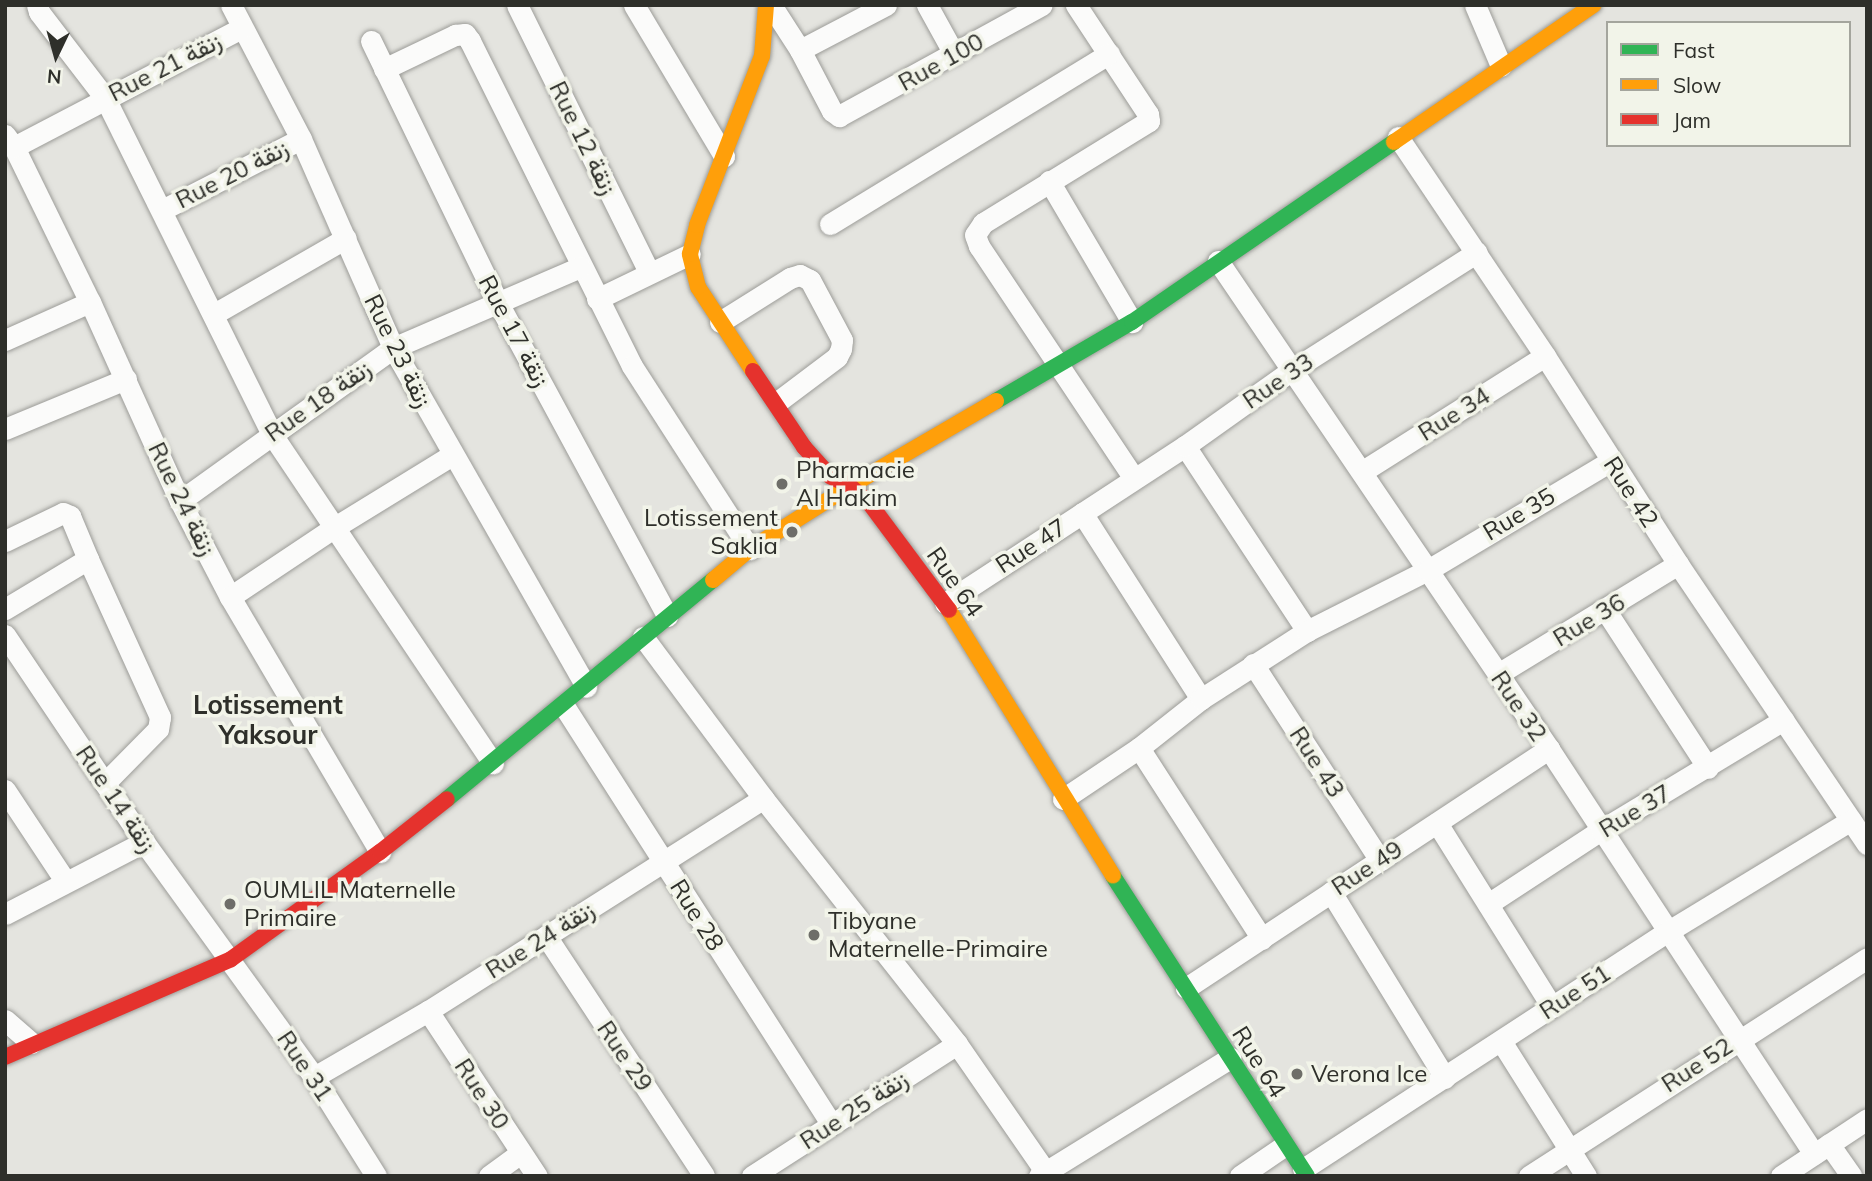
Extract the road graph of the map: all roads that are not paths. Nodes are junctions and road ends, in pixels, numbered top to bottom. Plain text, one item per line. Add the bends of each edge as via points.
1 (231, 5) edge
2 (517, 5) edge
3 (634, 5) edge
4 (769, 5) edge
5 (887, 5) edge
6 (927, 5) edge
7 (1042, 5) edge
8 (1076, 5) edge
9 (1475, 5) edge
10 (1593, 5) edge
11 (38, 9) edge
12 (1572, 11) edge
13 (242, 28) junction
14 (371, 41) dead end
15 (800, 50) junction
16 (954, 54) junction
17 (1109, 54) junction
18 (1501, 66) junction
19 (384, 69) junction
20 (105, 98) junction
21 (1398, 138) junction
22 (301, 139) junction
23 (10, 141) edge
24 (724, 156) junction
25 (1049, 181) junction
26 (162, 210) junction
27 (830, 225) dead end
28 (346, 238) junction
29 (1477, 252) junction
30 (690, 254) junction
31 (1219, 261) junction
32 (580, 267) junction
33 (649, 272) junction
34 (597, 299) junction
35 (497, 301) junction
36 (90, 302) junction
37 (214, 314) junction
38 (720, 322) junction
39 (1132, 322) junction
40 (5, 340) edge
41 (393, 348) junction
42 (1545, 356) junction
43 (1059, 363) junction
44 (1293, 370) junction
45 (126, 379) junction
46 (777, 402) junction
47 (5, 429) edge
48 (271, 433) junction
49 (1185, 446) junction
50 (452, 455) junction
51 (1611, 461) junction
52 (1363, 471) junction
53 (1134, 478) junction
54 (850, 486) junction
55 (180, 501) junction
56 (1082, 513) junction
57 (335, 527) junction
58 (5, 541) edge
59 (750, 549) junction
60 (88, 559) junction
61 (1678, 564) junction
62 (1428, 570) junction
63 (230, 597) junction
64 (945, 603) junction
65 (5, 609) edge
66 (1606, 611) junction
67 (667, 615) junction
68 (1307, 631) junction
69 (5, 635) edge
70 (643, 637) junction
71 (1253, 664) junction
72 (1498, 674) junction
73 (586, 687) junction
74 (1201, 699) junction
75 (564, 706) junction
76 (1783, 720) junction
77 (1139, 748) junction
78 (1549, 749) junction
79 (493, 763) junction
80 (1708, 768) junction
81 (105, 783) junction
82 (5, 790) edge
83 (763, 798) junction
84 (1063, 799) junction
85 (1851, 820) junction
86 (1437, 823) junction
87 (1601, 830) junction
88 (144, 842) junction
89 (1867, 844) edge
90 (380, 852) junction
91 (1380, 860) junction
92 (663, 861) junction
93 (66, 882) junction
94 (1331, 892) junction
95 (1488, 904) junction
96 (5, 914) edge
97 (1667, 932) junction
98 (546, 936) junction
99 (1262, 939) junction
100 (1867, 958) edge
101 (230, 960) junction
102 (1186, 988) junction
103 (1552, 1007) junction
104 (428, 1011) junction
105 (5, 1020) edge
106 (1737, 1039) junction
107 (1501, 1041) junction
108 (31, 1043) junction
109 (957, 1044) junction
110 (5, 1057) edge
111 (1230, 1058) junction
112 (314, 1077) junction
113 (1444, 1078) junction
114 (1867, 1119) edge
115 (831, 1124) junction
116 (1284, 1146) junction
117 (1568, 1149) junction
118 (1821, 1149) junction
119 (521, 1153) junction
120 (1305, 1172) edge
121 (1042, 1173) edge
122 (376, 1176) edge
123 (489, 1176) edge
124 (537, 1176) edge
125 (704, 1176) edge
126 (752, 1176) edge
127 (1240, 1176) edge
128 (1529, 1176) edge
129 (1586, 1176) edge
130 (1781, 1176) edge
131 (1851, 1176) edge

1 - 13 street, Rue 23 زنقة
2 - 33 street, Rue 12 زنقة
3 - 24 street
4 - 15 street
4 - 24 street, Rue 64 via 762,56
5 - 15 street
6 - 16 street
7 - 16 street, Rue 100
8 - 17 street
9 - 18 street
10 - 12 street
11 - 20 street
12 - 18 street
13 - 20 street, Rue 21 زنقة
13 - 22 street, Rue 23 زنقة
14 - 19 street, Rue 17 زنقة
15 - 16 street, Rue 100 via 839,116
17 - 25 street via 1149,121
17 - 27 street
18 - 21 street
19 - 32 street via 465,34
19 - 35 street, Rue 17 زنقة
20 - 23 street, Rue 21 زنقة
20 - 26 street
21 - 29 street, Rue 42
21 - 31 street
22 - 26 street, Rue 20 زنقة
22 - 28 street, Rue 23 زنقة
23 - 36 street, Rue 24 زنقة
24 - 30 street, Rue 64
25 - 39 street
25 - 43 street via 983,223 975,234
26 - 37 street
28 - 37 street
28 - 41 street, Rue 23 زنقة
29 - 42 street, Rue 42
29 - 44 street, Rue 33
30 - 33 street
30 - 38 street, Rue 64 via 698,287
31 - 39 street
31 - 44 street, Rue 32
32 - 34 street
32 - 35 street, Rue 18 زنقة
33 - 34 street
34 - 59 street via 632,366
35 - 41 street, Rue 18 زنقة
35 - 67 street, Rue 17 زنقة
36 - 40 street
36 - 45 street, Rue 24 زنقة
37 - 48 street
38 - 46 street, Rue 64
38 - 46 street via 790,278 800,275 810,280 842,341 841,349
39 - 43 street
41 - 48 street, Rue 18 زنقة
41 - 50 street, Rue 23 زنقة
42 - 51 street, Rue 42
42 - 52 street, Rue 34
43 - 53 street
43 - 54 street
44 - 49 street, Rue 33
44 - 52 street, Rue 32
45 - 47 street
45 - 55 street, Rue 24 زنقة
46 - 54 street, Rue 64 via 817,463
48 - 55 street, Rue 18 زنقة
48 - 57 street
49 - 53 street, Rue 33
49 - 68 street
50 - 57 street
50 - 73 street, Rue 23 زنقة
51 - 61 street, Rue 42
51 - 62 street, Rue 35
52 - 62 street, Rue 32
53 - 56 street, Rue 33
54 - 59 street
54 - 64 street, Rue 64 via 886,523
55 - 63 street, Rue 24 زنقة
56 - 64 street, Rue 47
56 - 74 street
57 - 63 street
57 - 79 street
58 - 60 street via 62,513 70,516
59 - 67 street
60 - 65 street
60 - 81 street via 160,717 158,729
61 - 66 street, Rue 36
61 - 76 street, Rue 42
62 - 68 street, Rue 35
62 - 72 street, Rue 32
63 - 90 street, Rue 24 زنقة
64 - 84 street, Rue 64
66 - 72 street, Rue 36
66 - 80 street
67 - 70 street
68 - 71 street, Rue 35
69 - 81 street, Rue 14 زنقة
70 - 73 street
70 - 83 street
71 - 74 street, Rue 35
71 - 91 street, Rue 43
72 - 78 street, Rue 32
73 - 75 street
74 - 77 street, Rue 35
75 - 79 street
75 - 92 street, Rue 28
76 - 80 street, Rue 37
76 - 85 street, Rue 42
77 - 84 street, Rue 35
77 - 99 street
78 - 86 street, Rue 49
78 - 87 street, Rue 32
79 - 90 street
80 - 87 street, Rue 37
81 - 88 street, Rue 14 زنقة
82 - 93 street
83 - 92 street, Rue 24 زنقة
83 - 109 street
84 - 102 street, Rue 64
85 - 89 street, Rue 42
85 - 97 street, Rue 51
86 - 91 street, Rue 49
86 - 95 street
87 - 95 street, Rue 37
87 - 97 street, Rue 32
88 - 93 street
88 - 101 street, Rue 14 زنقة
90 - 101 street
91 - 94 street, Rue 49
92 - 98 street, Rue 24 زنقة
92 - 115 street, Rue 28
93 - 96 street
94 - 99 street, Rue 49
94 - 113 street
95 - 103 street
97 - 103 street, Rue 51
97 - 106 street, Rue 32
98 - 104 street, Rue 24 زنقة
98 - 125 street, Rue 29
99 - 102 street, Rue 49
100 - 106 street, Rue 52
101 - 108 street
101 - 112 street, Rue 31
102 - 111 street, Rue 64
103 - 107 street, Rue 51
104 - 112 street, Rue 24 زنقة
104 - 119 street, Rue 30
105 - 108 street
106 - 117 street, Rue 52
106 - 118 street, Rue 32
107 - 113 street, Rue 51
107 - 117 street
108 - 110 street
109 - 115 street, Rue 25 زنقة
109 - 121 street
111 - 116 street, Rue 64
111 - 121 street
112 - 122 street, Rue 31
113 - 120 street, Rue 51
114 - 118 street
115 - 126 street, Rue 25 زنقة
116 - 120 street, Rue 64
116 - 127 street
117 - 128 street, Rue 52
117 - 129 street
118 - 130 street
118 - 131 street, Rue 32
119 - 123 street
119 - 124 street, Rue 30

